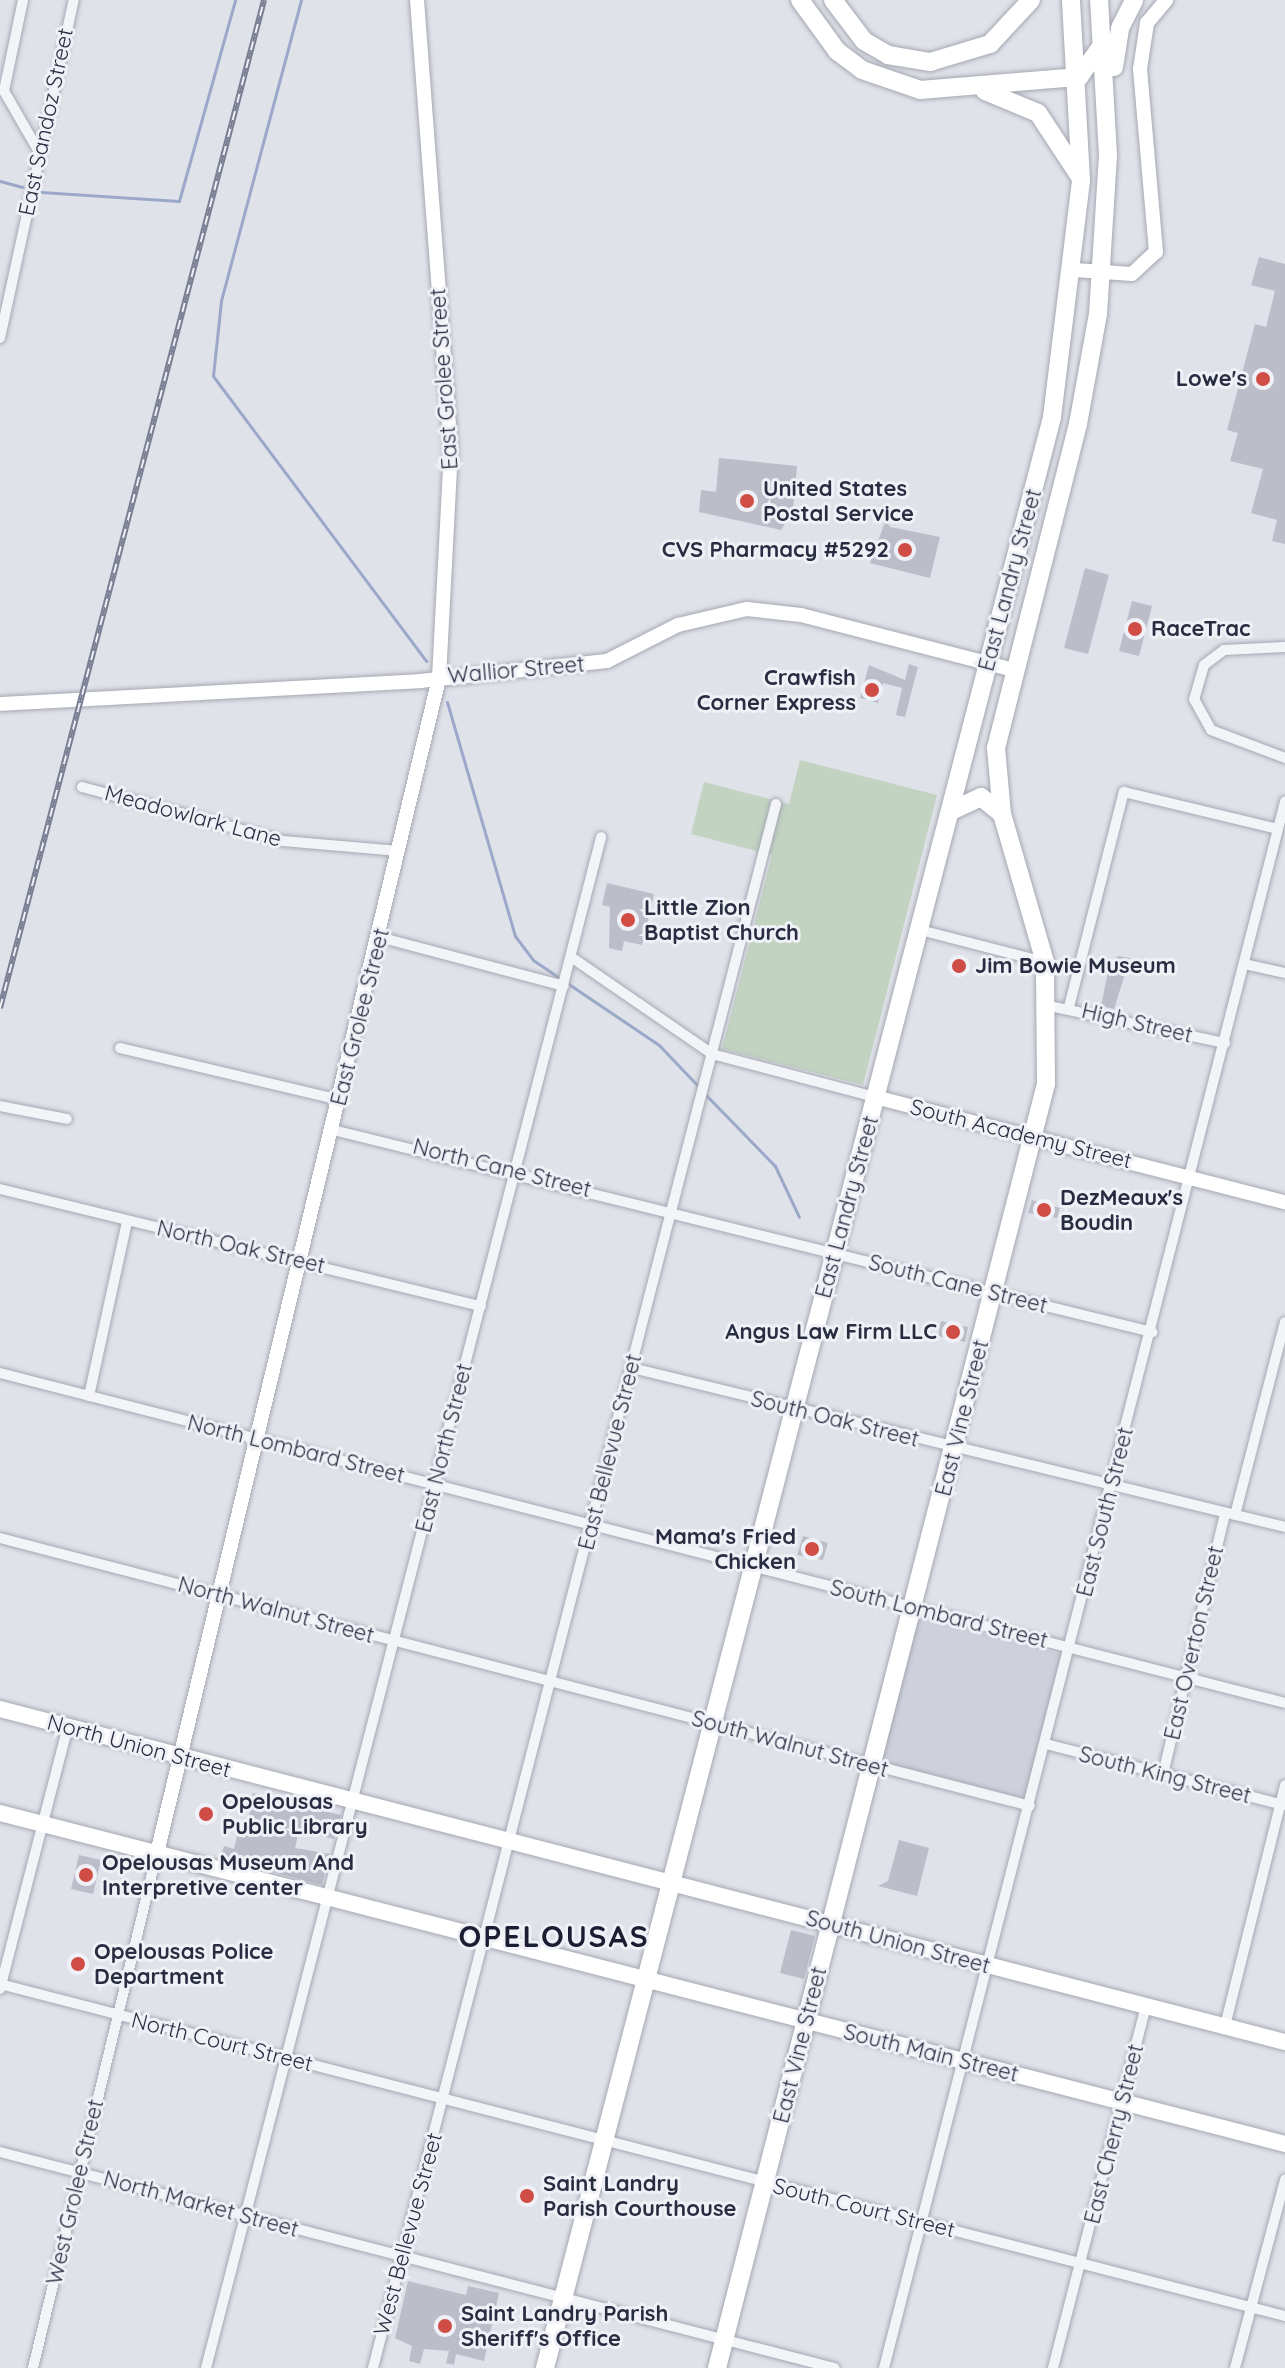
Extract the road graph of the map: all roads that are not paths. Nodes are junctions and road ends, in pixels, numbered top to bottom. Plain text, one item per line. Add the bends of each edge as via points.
1 (23, 0) edge
2 (74, 0) edge
3 (417, 0) edge
4 (800, 0) edge
5 (833, 0) edge
6 (1031, 0) edge
7 (1071, 0) edge
8 (1099, 0) edge
9 (1134, 0) edge
10 (1166, 0) edge
11 (1104, 41) junction
12 (1079, 77) junction
13 (970, 89) junction
14 (1108, 122) junction
15 (38, 150) junction
16 (1081, 180) junction
17 (1075, 270) junction
18 (1102, 273) junction
19 (0, 338) edge
20 (1285, 647) edge
21 (988, 663) junction
22 (1014, 670) junction
23 (439, 678) junction
24 (0, 704) edge
25 (1285, 758) edge
26 (82, 787) dead end
27 (1285, 802) edge
28 (776, 804) dead end
29 (951, 811) junction
30 (1002, 814) junction
31 (1278, 829) junction
32 (601, 837) dead end
33 (399, 851) junction
34 (920, 930) junction
35 (379, 937) junction
36 (571, 957) junction
37 (1045, 962) junction
38 (1244, 964) junction
39 (1285, 973) edge
40 (565, 980) junction
41 (1049, 1006) junction
42 (1069, 1007) junction
43 (1225, 1043) junction
44 (120, 1048) dead end
45 (712, 1054) junction
46 (875, 1097) junction
47 (340, 1100) junction
48 (0, 1106) edge
49 (67, 1119) dead end
50 (333, 1130) junction
51 (1034, 1138) junction
52 (516, 1172) junction
53 (1190, 1178) junction
54 (0, 1189) edge
55 (1285, 1202) edge
56 (672, 1210) junction
57 (127, 1221) junction
58 (834, 1252) junction
59 (301, 1261) junction
60 (994, 1294) junction
61 (481, 1306) junction
62 (1285, 1322) edge
63 (1152, 1332) junction
64 (632, 1368) junction
65 (0, 1373) edge
66 (89, 1396) junction
67 (794, 1410) junction
68 (259, 1439) junction
69 (954, 1448) junction
70 (435, 1484) junction
71 (1112, 1486) junction
72 (1230, 1514) junction
73 (592, 1525) junction
74 (1285, 1527) edge
75 (0, 1538) edge
76 (753, 1566) junction
77 (220, 1595) junction
78 (913, 1607) junction
79 (394, 1641) junction
80 (1070, 1647) junction
81 (1185, 1678) junction
82 (551, 1682) junction
83 (1285, 1703) edge
84 (0, 1709) edge
85 (712, 1724) junction
86 (68, 1727) junction
87 (1046, 1744) junction
88 (180, 1757) junction
89 (872, 1765) junction
90 (1163, 1774) junction
91 (1285, 1785) edge
92 (352, 1802) junction
93 (1282, 1804) edge
94 (1030, 1806) junction
95 (0, 1813) edge
96 (43, 1824) junction
97 (510, 1842) junction
98 (157, 1853) junction
99 (670, 1883) junction
100 (327, 1897) junction
101 (831, 1924) junction
102 (484, 1939) junction
103 (989, 1966) junction
104 (646, 1980) junction
105 (0, 1986) edge
106 (1146, 2006) junction
107 (118, 2016) junction
108 (806, 2021) junction
109 (1225, 2026) junction
110 (1285, 2042) edge
111 (285, 2058) junction
112 (963, 2062) junction
113 (444, 2100) junction
114 (1122, 2103) junction
115 (604, 2141) junction
116 (1285, 2144) edge
117 (0, 2152) edge
118 (79, 2172) junction
119 (1285, 2180) edge
120 (765, 2183) junction
121 (245, 2215) junction
122 (922, 2223) junction
123 (402, 2257) junction
124 (1081, 2262) junction
125 (562, 2297) junction
126 (1251, 2308) junction
127 (1285, 2316) edge
128 (725, 2339) junction
129 (33, 2368) edge
130 (206, 2368) edge
131 (373, 2368) edge
132 (545, 2368) edge
133 (717, 2368) edge
134 (834, 2368) edge
135 (884, 2368) edge
136 (1053, 2368) edge
137 (1235, 2368) edge

1 - 15 street via 4,91
2 - 15 street, East Sandoz Street
3 - 23 street, East Grolee Street via 451,452
4 - 13 highway via 837,51 862,70 920,90
5 - 6 highway via 864,41 888,55 930,62 990,44
7 - 12 highway, East Landry Street
8 - 11 highway
9 - 14 highway via 1116,47
10 - 18 street via 1147,23 1140,69 1156,252 1143,270
11 - 12 highway
11 - 14 highway
12 - 13 highway
12 - 16 highway, East Landry Street
13 - 16 highway via 1038,113
14 - 18 highway, East Vine Street
15 - 19 street, East Sandoz Street
16 - 17 highway, East Landry Street
17 - 18 street
17 - 21 highway, East Landry Street via 1052,417
18 - 22 highway, East Vine Street via 1078,424
20 - 25 street via 1224,650 1204,665 1194,699 1211,730
21 - 22 street, Wallior Street
21 - 23 street, Wallior Street via 801,615 747,609 678,625 607,661
21 - 29 highway, East Landry Street
22 - 30 highway, East Vine Street via 996,748
23 - 24 street, Wallior Street
23 - 33 street, East Grolee Street
26 - 33 street, Meadowlark Lane via 283,841
27 - 31 street, East South Street
28 - 45 street, East Bellevue Street
29 - 30 highway via 981,797
29 - 34 highway, East Landry Street
30 - 37 highway, East Vine Street
31 - 38 street, East South Street
31 - 42 street via 1124,792
32 - 36 street, East North Street
33 - 35 street, East Grolee Street
34 - 37 street
34 - 46 highway, East Landry Street
35 - 40 street
35 - 47 street, East Grolee Street
36 - 40 street, East North Street
36 - 45 street, South Academy Street
37 - 41 highway, East Vine Street
38 - 39 street
38 - 43 street, East South Street
40 - 52 street, East North Street
41 - 42 street, High Street
41 - 51 highway, East Vine Street via 1048,1061
42 - 43 street, High Street
43 - 53 street, East South Street
44 - 47 street
45 - 46 street, South Academy Street
45 - 56 street, East Bellevue Street
46 - 51 street, South Academy Street
46 - 58 highway, East Landry Street
47 - 50 street, East Grolee Street
48 - 49 street
50 - 52 street, North Cane Street
50 - 59 street, East Grolee Street
51 - 53 street, South Academy Street
51 - 60 highway, East Vine Street
52 - 56 street, North Cane Street
52 - 61 street, East North Street
53 - 55 street, South Academy Street
53 - 63 street, East South Street
54 - 57 street, North Oak Street
56 - 58 street, South Cane Street
56 - 64 street, East Bellevue Street
57 - 59 street, North Oak Street
57 - 66 street
58 - 60 street, South Cane Street
58 - 67 highway, East Landry Street
59 - 61 street, North Oak Street
59 - 68 street, East Grolee Street
60 - 63 street, South Cane Street
60 - 69 highway, East Vine Street
61 - 70 street, East North Street
62 - 72 street, East Overton Street
63 - 71 street, East South Street
64 - 67 street, South Oak Street
64 - 73 street, East Bellevue Street
65 - 66 street, North Lombard Street
66 - 68 street, North Lombard Street
67 - 69 street, South Oak Street
67 - 76 highway, East Landry Street
68 - 70 street, North Lombard Street
68 - 77 street, East Grolee Street
69 - 71 street, South Oak Street
69 - 78 highway, East Vine Street
70 - 73 street, North Lombard Street
70 - 79 street, East North Street
71 - 72 street, South Oak Street
71 - 80 street, East South Street
72 - 74 street, South Oak Street
72 - 81 street, East Overton Street
73 - 76 street, South Lombard Street
73 - 82 street, East Bellevue Street
75 - 77 street, North Walnut Street
76 - 78 street, South Lombard Street
76 - 85 highway, East Landry Street
77 - 79 street, North Walnut Street
77 - 88 street, East Grolee Street
78 - 80 street, South Lombard Street
78 - 89 highway, East Vine Street
79 - 82 street, North Walnut Street
79 - 92 street, East North Street
80 - 81 street, South Lombard Street
80 - 87 street, East South Street
81 - 83 street, South Lombard Street
81 - 90 street, East Overton Street
82 - 85 street, South Walnut Street
82 - 97 street, East Bellevue Street
84 - 86 main road, North Union Street
85 - 89 street, South Walnut Street
85 - 99 highway, East Landry Street
86 - 88 main road, North Union Street
86 - 96 street
87 - 90 street, South King Street
87 - 94 street, East South Street
88 - 92 main road, North Union Street
88 - 98 street, East Grolee Street
89 - 94 street, South Walnut Street
89 - 101 highway, East Vine Street
90 - 93 street, South King Street
91 - 93 street
92 - 97 main road, North Union Street
92 - 100 street, East North Street
93 - 109 street
94 - 103 street, East South Street
95 - 96 main road, South Main Street
96 - 98 main road, South Main Street
96 - 105 street
97 - 99 main road, South Union Street
97 - 102 street, East Bellevue Street
98 - 100 main road, South Main Street
98 - 107 street, East Grolee Street
99 - 101 main road, South Union Street
99 - 104 highway, East Landry Street
100 - 102 main road, South Main Street
100 - 111 street, East North Street
101 - 103 main road, South Union Street
101 - 108 highway, East Vine Street
102 - 104 main road, South Main Street
102 - 113 street, East Bellevue Street
103 - 106 main road, South Union Street
103 - 112 street, East South Street
104 - 108 main road, South Main Street
104 - 115 highway, East Landry Street
105 - 107 street, North Court Street
106 - 109 main road, South Union Street
106 - 114 street, East Cherry Street
107 - 111 street, North Court Street
107 - 118 street, West Grolee Street
108 - 112 main road, South Main Street
108 - 120 highway, East Vine Street
109 - 110 main road, South Union Street
111 - 113 street, North Court Street
111 - 121 street, East North Street
112 - 114 main road, South Main Street
112 - 122 street, East South Street
113 - 115 street, South Court Street
113 - 123 street, West Bellevue Street
114 - 116 main road, South Main Street
114 - 124 street, East Cherry Street
115 - 120 street, South Court Street
115 - 125 highway, East Landry Street
117 - 118 street, North Market Street
118 - 121 street, North Market Street
118 - 129 street, West Grolee Street
119 - 126 street
120 - 122 street, South Court Street
120 - 128 highway, East Vine Street
121 - 123 street, North Market Street
121 - 130 street, East North Street
122 - 124 street, South Court Street
122 - 135 street, East South Street
123 - 125 street, North Market Street
123 - 131 street, West Bellevue Street
124 - 126 street, South Court Street
124 - 136 street, East Cherry Street
125 - 128 street, North Market Street
125 - 132 highway, East Landry Street
126 - 127 street, South Court Street
126 - 137 street
128 - 133 highway, East Vine Street
128 - 134 street, North Market Street

